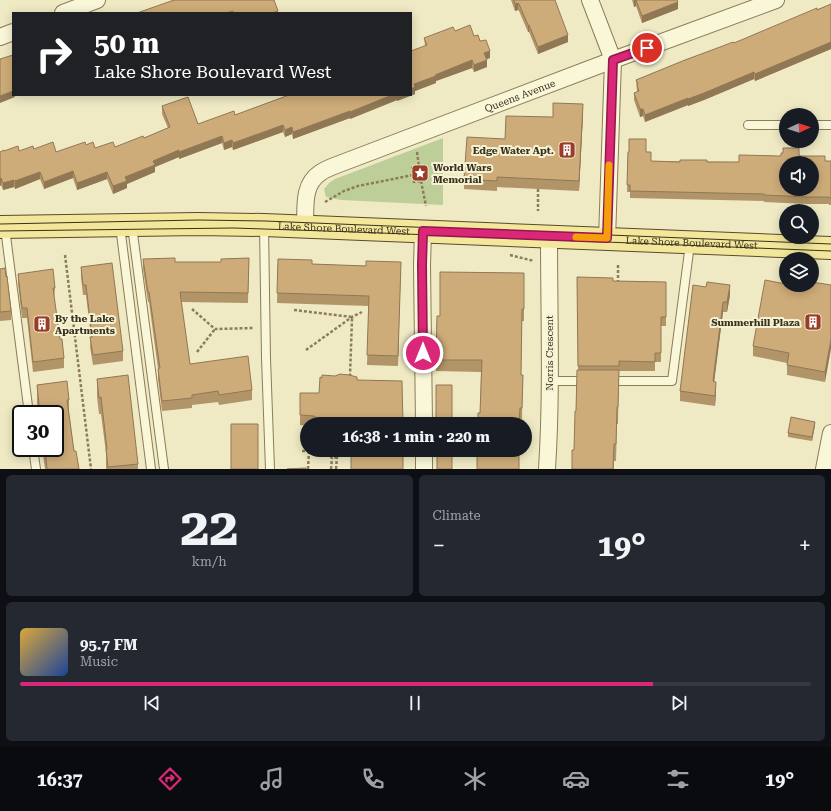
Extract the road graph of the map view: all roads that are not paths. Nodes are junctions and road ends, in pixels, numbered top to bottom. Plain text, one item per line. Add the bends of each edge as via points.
1 (97, 0) edge
2 (590, 0) edge
3 (776, 0) edge
4 (66, 12) edge
5 (12, 32) edge
6 (0, 37) edge
7 (613, 60) junction
8 (748, 125) dead end
9 (779, 125) edge
10 (819, 125) edge
11 (831, 125) edge
12 (126, 225) junction
13 (264, 225) junction
14 (305, 226) junction
15 (2, 227) edge
16 (423, 231) junction
17 (549, 236) junction
18 (607, 238) junction
19 (691, 242) junction
20 (831, 248) edge
21 (550, 381) junction
22 (28, 405) edge
23 (424, 417) edge
24 (831, 433) edge
25 (34, 457) edge
26 (424, 457) edge
27 (36, 469) edge
28 (151, 469) edge
29 (164, 469) edge
30 (270, 469) edge
31 (424, 469) edge
32 (547, 469) edge
33 (824, 469) edge

1 - 4 street
2 - 7 street
3 - 7 street, Queens Avenue
5 - 6 street
7 - 14 street, Queens Avenue via 329,168 311,182 306,196
7 - 18 street
8 - 9 lane
10 - 11 lane
12 - 13 main road, Lake Shore Boulevard West
12 - 15 main road, Lake Shore Boulevard West
12 - 28 lane
12 - 29 lane
13 - 14 main road, Lake Shore Boulevard West
13 - 30 lane
14 - 16 main road, Lake Shore Boulevard West
15 - 22 lane
16 - 17 main road, Lake Shore Boulevard West
16 - 23 street
17 - 18 main road, Lake Shore Boulevard West
17 - 21 street, Norris Crescent
18 - 19 main road, Lake Shore Boulevard West
19 - 20 main road, Lake Shore Boulevard West
19 - 21 lane via 672,381
21 - 32 street, Norris Crescent
24 - 33 street
25 - 27 lane
26 - 31 street

